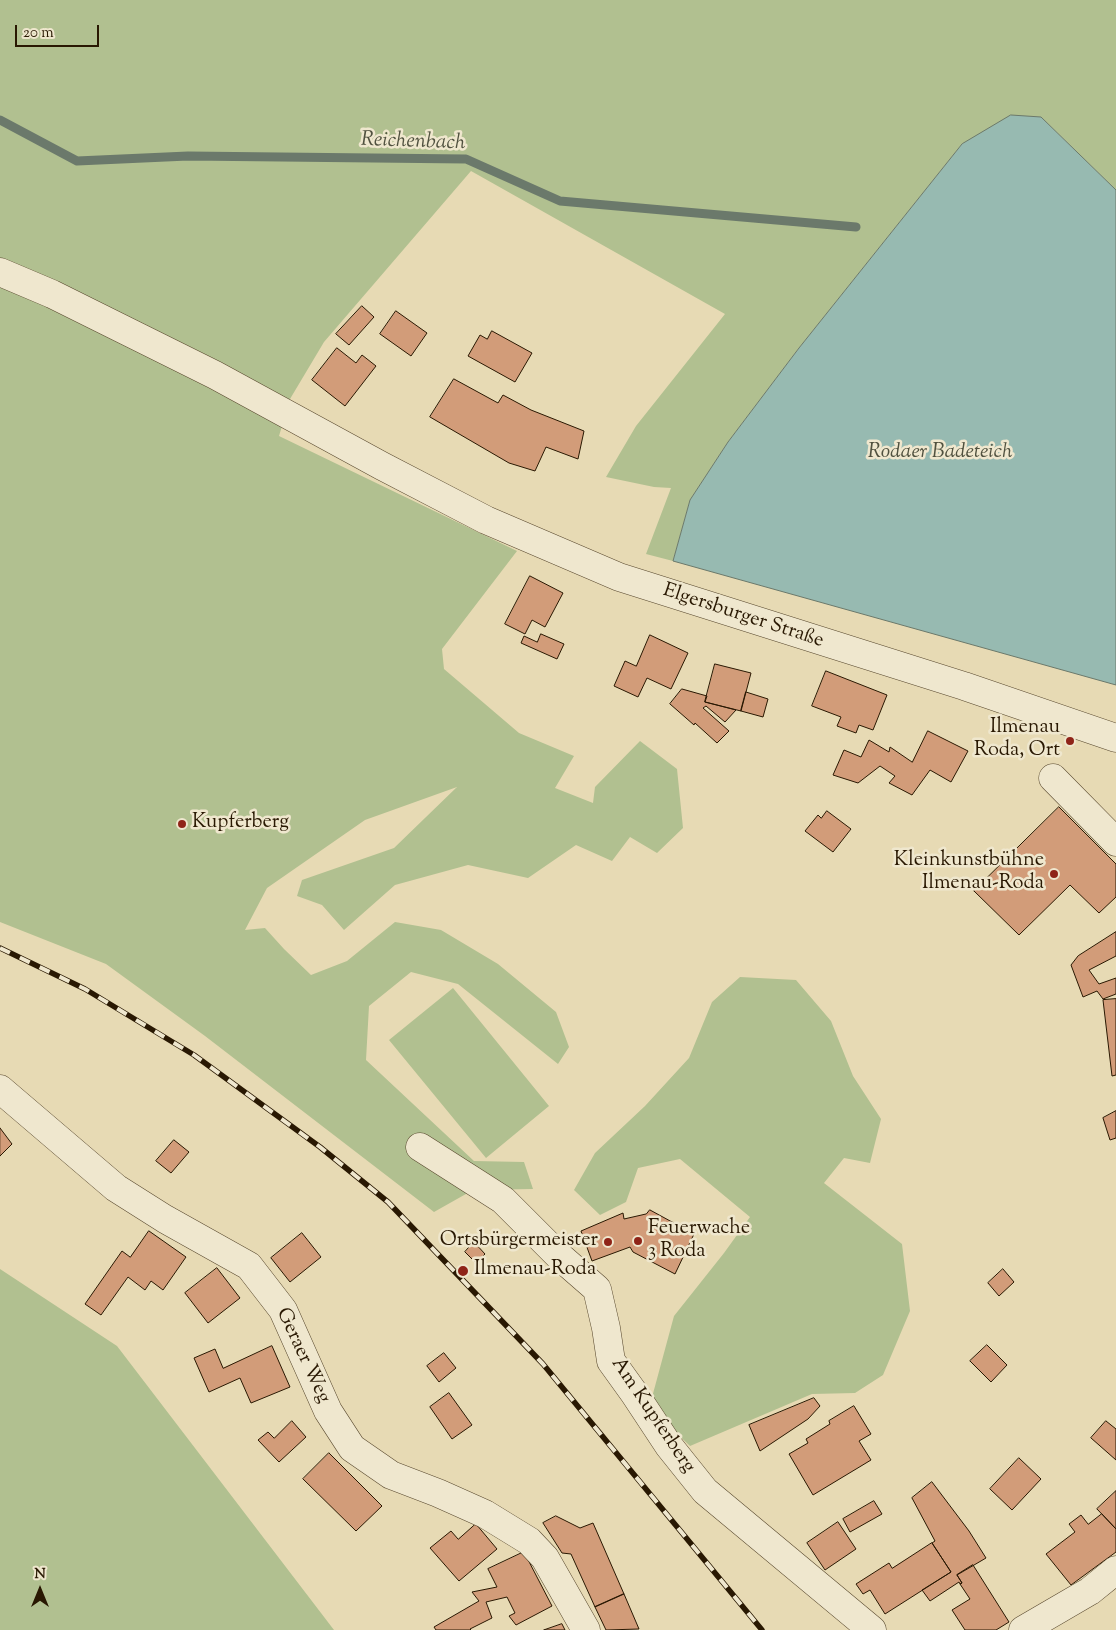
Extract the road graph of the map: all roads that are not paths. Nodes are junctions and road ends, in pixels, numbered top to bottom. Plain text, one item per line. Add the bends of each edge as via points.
1 (0, 272) edge
2 (1116, 738) edge
3 (1054, 778) dead end
4 (1116, 842) edge
5 (0, 1089) edge
6 (420, 1147) dead end
7 (1116, 1570) edge
8 (586, 1630) edge
9 (872, 1630) edge
10 (1023, 1630) edge

1 - 2 street, Elgersburger Straße via 52,294 215,375 486,520 619,577 964,686
3 - 4 street
5 - 8 street, Geraer Weg via 116,1188 250,1266 283,1310 328,1411 352,1448 391,1475 485,1514 529,1541 545,1558
6 - 9 street, Am Kupferberg via 504,1200 597,1289 610,1362 705,1491
7 - 10 street via 1090,1591

